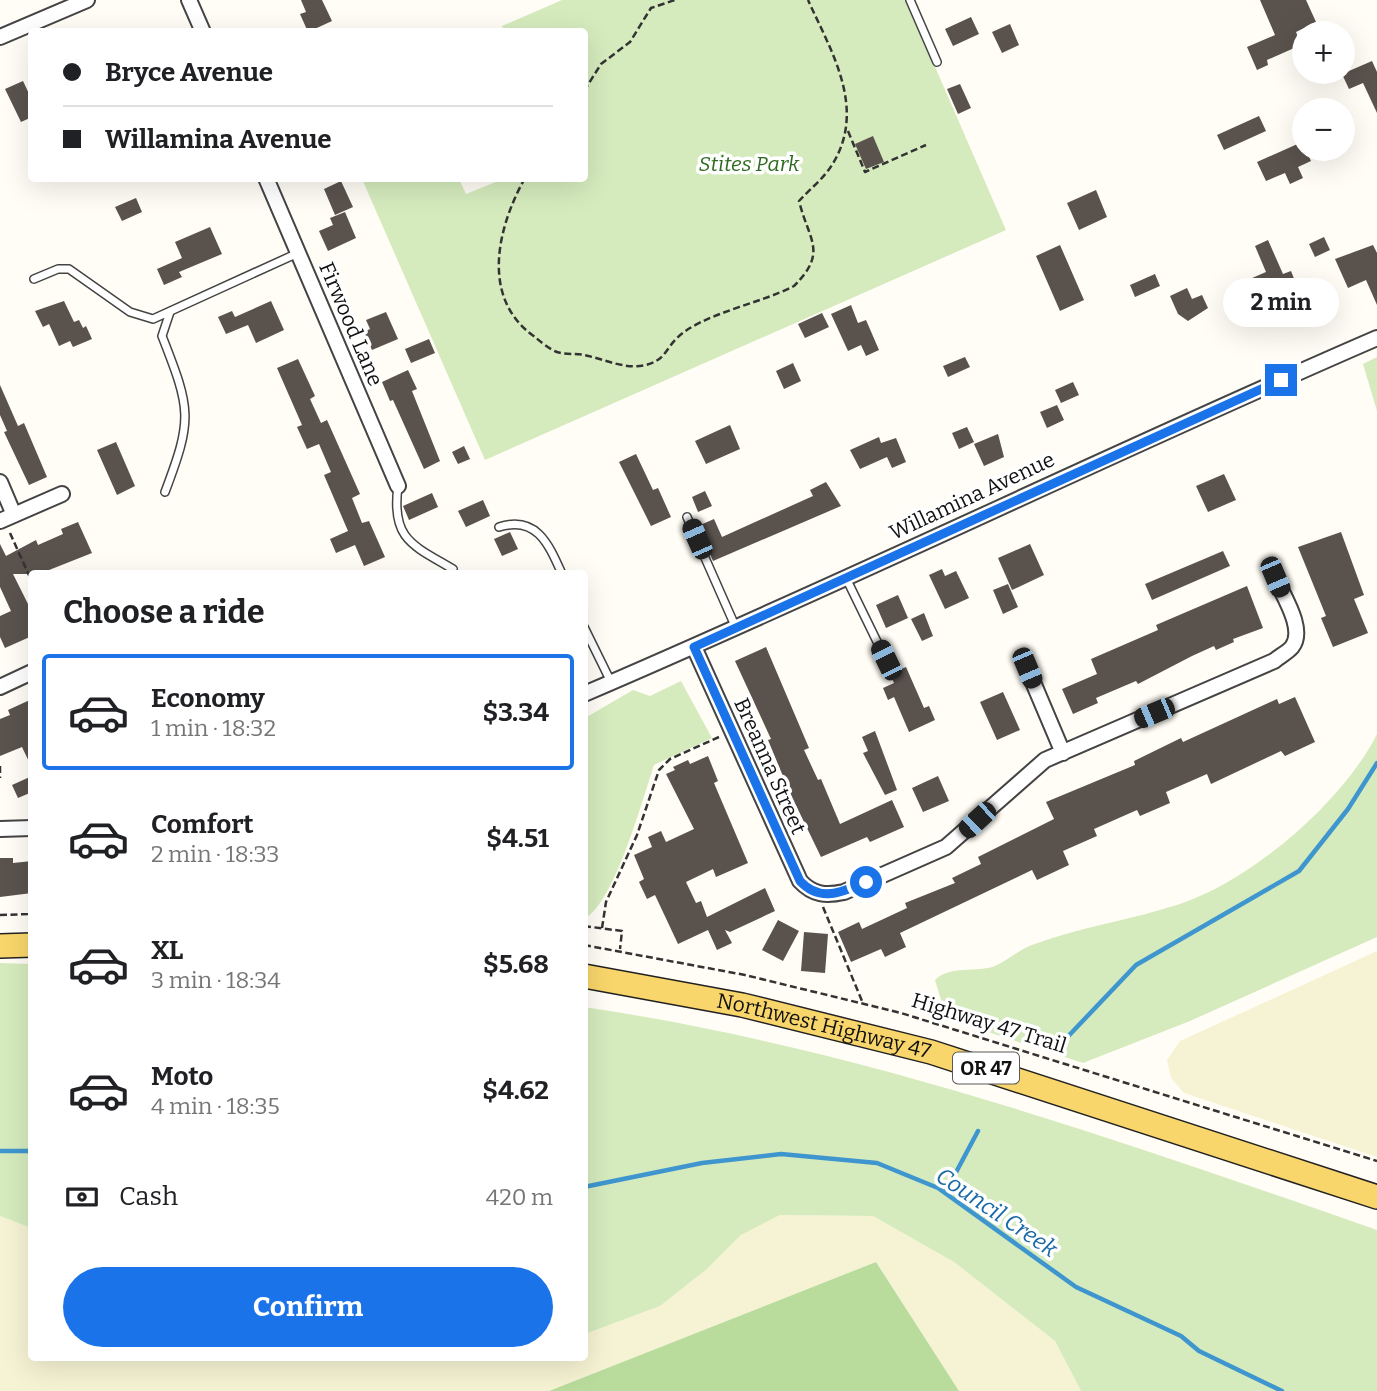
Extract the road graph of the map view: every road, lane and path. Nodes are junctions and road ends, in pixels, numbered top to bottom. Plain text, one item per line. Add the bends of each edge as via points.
1 (87, 0) edge
2 (189, 0) edge
3 (675, 0) edge
4 (808, 0) edge
5 (910, 0) edge
6 (201, 28) edge
7 (0, 37) edge
8 (937, 62) dead end
9 (588, 85) edge
10 (847, 129) junction
11 (926, 145) dead end
12 (268, 182) edge
13 (523, 182) edge
14 (298, 253) junction
15 (34, 279) dead end
16 (171, 312) junction
17 (1377, 338) edge
18 (0, 482) edge
19 (398, 486) joint
20 (165, 492) dead end
21 (62, 494) dead end
22 (687, 517) dead end
23 (6, 518) edge
24 (499, 527) dead end
25 (453, 569) dead end
26 (560, 570) edge
27 (28, 572) edge
28 (1275, 577) dead end
29 (846, 578) junction
30 (736, 628) junction
31 (588, 634) edge
32 (694, 647) junction
33 (886, 660) dead end
34 (1027, 668) dead end
35 (28, 675) edge
36 (611, 682) junction
37 (0, 687) edge
38 (588, 692) edge
39 (732, 732) junction
40 (1063, 752) junction
41 (0, 766) edge
42 (0, 778) edge
43 (28, 828) edge
44 (0, 829) edge
45 (818, 894) junction
46 (28, 914) edge
47 (0, 915) edge
48 (588, 926) edge
49 (602, 928) junction
50 (28, 945) edge
51 (0, 946) edge
52 (588, 946) edge
53 (620, 951) junction
54 (588, 977) edge
55 (861, 1002) junction
56 (1377, 1161) edge
57 (1377, 1197) edge

1 - 7 street
2 - 6 street
3 - 9 path via 651,8 630,42 601,64
4 - 10 path via 843,80
5 - 8 lane
10 - 11 path via 865,172
10 - 13 path via 833,164 799,201 816,256 806,274 772,298 692,328 676,339 660,360 643,366 557,352 514,318 497,269 508,216
12 - 14 street, Firwood Lane
14 - 16 lane
14 - 19 street, Firwood Lane
15 - 16 lane via 69,269 130,312 153,318
16 - 20 lane via 162,336 177,369 186,417 180,454
17 - 29 street, Willamina Avenue
18 - 23 street
19 - 25 lane via 396,518 407,542
21 - 23 street
22 - 30 lane
23 - 27 path
24 - 26 lane via 524,524 538,532 549,543
28 - 40 street via 1294,621 1293,645 1274,661
29 - 30 street, Willamina Avenue
29 - 33 lane
30 - 32 street, Willamina Avenue
31 - 36 lane
32 - 36 street, Willamina Avenue
32 - 39 street, Breanna Street
34 - 40 street
35 - 37 street
36 - 38 street, Willamina Avenue
39 - 45 street, Breanna Street via 793,869 806,888
39 - 49 path via 670,759 659,770 607,902
40 - 45 street via 1034,767 946,847 844,892
41 - 42 path
43 - 44 street
45 - 55 path
46 - 47 path
48 - 49 path
49 - 53 path via 622,931
50 - 51 main road
52 - 53 path, Highway 47 Trail
53 - 55 path, Highway 47 Trail
54 - 57 main road, Northwest Highway 47 / OR 47 via 742,1005 931,1052
55 - 56 path, Highway 47 Trail

